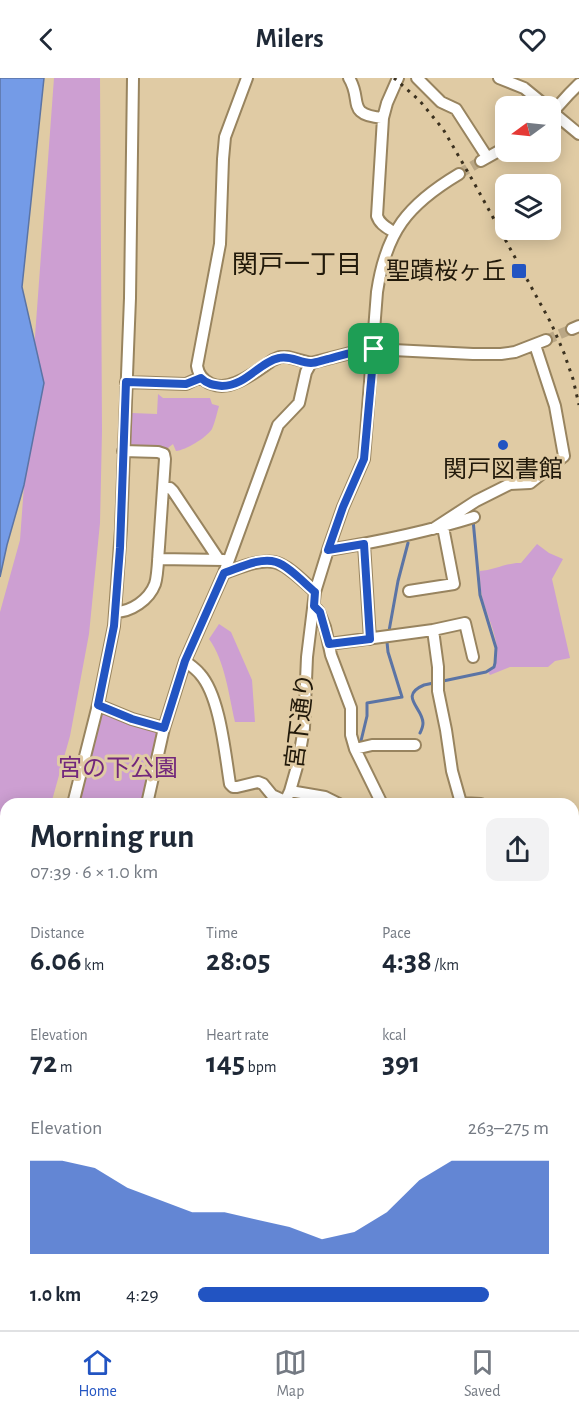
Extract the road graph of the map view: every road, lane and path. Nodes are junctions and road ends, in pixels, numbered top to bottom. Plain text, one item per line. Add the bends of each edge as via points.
1 (133, 78) edge
2 (247, 78) edge
3 (349, 78) edge
4 (398, 78) edge
5 (417, 78) edge
6 (499, 78) edge
7 (526, 83) edge
8 (579, 84) edge
9 (537, 96) edge
10 (561, 101) edge
11 (383, 118) junction
12 (561, 120) edge
13 (579, 134) edge
14 (495, 153) edge
15 (459, 174) tunnel mouth
16 (395, 233) junction
17 (374, 349) junction
18 (310, 363) junction
19 (201, 378) junction
20 (126, 382) junction
21 (123, 451) junction
22 (164, 488) junction
23 (474, 517) dead end
24 (438, 528) junction
25 (364, 544) junction
26 (328, 550) junction
27 (158, 559) junction
28 (224, 560) junction
29 (224, 573) junction
30 (409, 591) dead end
31 (315, 592) junction
32 (314, 606) junction
33 (115, 612) junction
34 (433, 630) junction
35 (370, 639) junction
36 (329, 644) junction
37 (473, 657) dead end
38 (185, 661) junction
39 (98, 705) junction
40 (164, 728) junction
41 (415, 745) dead end
42 (359, 748) junction
43 (75, 798) edge
44 (148, 798) edge
45 (282, 798) edge
46 (286, 798) edge
47 (306, 798) edge
48 (328, 798) edge
49 (380, 798) edge
50 (460, 798) edge

1 - 20 street
2 - 19 street via 225,137 220,244 197,366
3 - 11 street via 361,112
4 - 11 street
5 - 14 street via 441,102 456,109 484,159
6 - 7 street
7 - 9 street
8 - 10 street
11 - 16 street via 377,216 382,225
12 - 13 street
15 - 16 street, 宮下通り via 430,192
16 - 17 street, 宮下通り via 380,270
17 - 18 street
17 - 24 street via 483,355 515,352 540,343 564,456 530,483 510,484 476,501
17 - 26 street, 宮下通り via 364,459
18 - 19 street via 280,357 230,385 215,385
18 - 28 street via 299,403 278,425
19 - 20 street via 186,384
20 - 21 street
21 - 22 street via 164,454
21 - 33 street
22 - 27 street
22 - 28 street via 173,491
23 - 24 street
24 - 25 street
24 - 30 street via 454,584
25 - 26 street
25 - 35 street
26 - 31 street, 宮下通り
27 - 28 street
27 - 33 street via 155,584 149,593 134,608
28 - 29 street
29 - 31 street via 264,561 276,562
29 - 38 street
31 - 32 street, 宮下通り
32 - 36 street via 320,612
32 - 46 street, 宮下通り via 304,728
33 - 39 street
34 - 35 street
34 - 37 street via 465,623
34 - 50 street via 438,691
35 - 36 street
36 - 42 street via 351,708 351,735
38 - 40 street
38 - 45 street via 199,673 214,700 230,784 237,787 258,782 272,795
39 - 40 street
39 - 43 street
40 - 44 street
41 - 42 street
42 - 49 street
47 - 48 street

